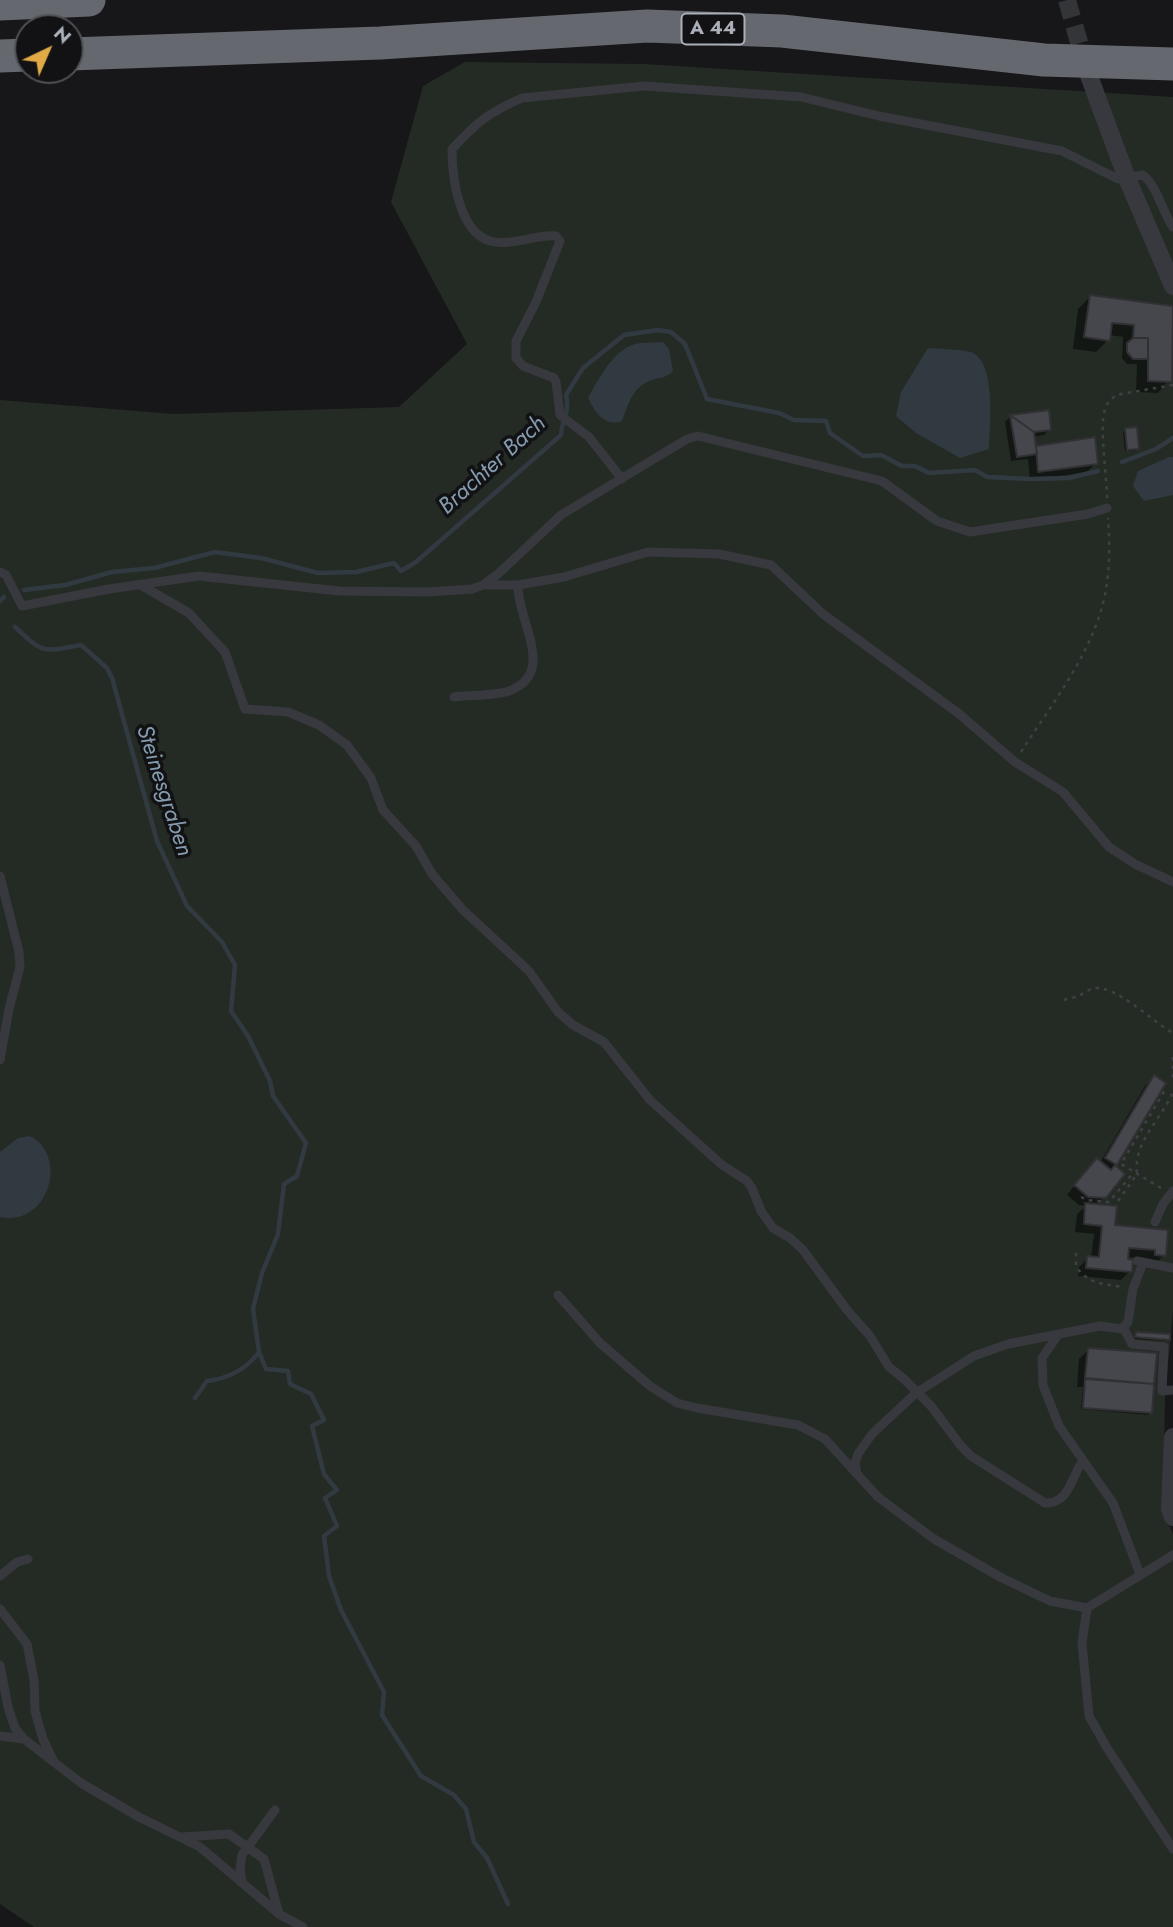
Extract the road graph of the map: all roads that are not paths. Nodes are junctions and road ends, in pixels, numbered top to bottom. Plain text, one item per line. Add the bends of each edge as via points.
1 (89, 0) edge
2 (0, 4) edge
3 (84, 54) edge
4 (1173, 64) edge
5 (1088, 73) tunnel mouth
6 (1126, 176) junction
7 (1173, 228) edge
8 (1173, 286) edge
9 (622, 479) junction
10 (1107, 508) road end
11 (0, 572) edge
12 (139, 584) junction
13 (483, 585) junction
14 (518, 585) junction
15 (454, 697) dead end
16 (0, 876) edge
17 (1173, 882) edge
18 (0, 1060) edge
19 (1171, 1193) edge
20 (1155, 1222) dead end
21 (1173, 1268) edge
22 (558, 1295) dead end
23 (1123, 1328) junction
24 (1058, 1335) junction
25 (1173, 1390) edge
26 (916, 1393) junction
27 (1173, 1437) edge
28 (1083, 1461) junction
29 (857, 1474) junction
30 (1173, 1517) edge
31 (1173, 1555) edge
32 (28, 1559) dead end
33 (1140, 1574) junction
34 (0, 1576) edge
35 (1087, 1608) junction
36 (0, 1609) edge
37 (0, 1665) edge
38 (0, 1736) edge
39 (24, 1739) junction
40 (53, 1762) junction
41 (275, 1810) dead end
42 (180, 1837) junction
43 (248, 1846) junction
44 (1173, 1849) edge
45 (242, 1883) junction
46 (279, 1914) junction
47 (303, 1927) edge

1 - 2 highway
3 - 4 highway, A 44 via 380,43 647,26 782,31 1044,60
5 - 6 street
6 - 7 lane via 1147,177
6 - 8 street
6 - 9 lane via 1112,177 1062,151 801,97 644,86 523,98 482,117 452,149 460,208 476,232 491,241 547,235 560,241 514,349 519,363 554,378 562,417 589,437
9 - 10 lane via 698,436 882,481 937,521 970,532
9 - 13 lane via 561,515
11 - 12 lane via 22,607
12 - 13 lane via 199,576 339,591 427,592
12 - 26 lane via 189,612 225,652 245,709 288,712 319,725 347,745 371,778 383,810 416,846 432,874 529,971 558,1012 604,1042 650,1100 722,1166 747,1181 773,1228 803,1250 889,1367
13 - 14 lane
14 - 15 lane via 534,653 530,674 508,691
14 - 17 lane via 564,577 648,552 719,554 777,568 823,614 958,713 1015,762 1063,793 1110,847
16 - 18 lane via 20,967
19 - 20 lane
21 - 23 lane via 1140,1262
22 - 29 lane via 600,1343 677,1403 799,1425 825,1439
23 - 24 lane via 1100,1326
23 - 25 lane via 1132,1344 1164,1347 1162,1391
24 - 26 lane via 974,1356
24 - 28 lane via 1042,1358 1043,1385 1059,1426
26 - 28 lane via 971,1456 1045,1503 1069,1492
26 - 29 lane via 863,1444 855,1463
27 - 30 street
28 - 33 lane via 1112,1503
29 - 35 lane via 878,1497 973,1562 1050,1601
31 - 33 lane
32 - 34 lane
33 - 35 lane
35 - 44 lane via 1082,1643 1089,1716
36 - 40 lane via 27,1644 35,1711
37 - 39 lane via 8,1707
38 - 39 lane
39 - 40 lane
40 - 42 lane via 104,1797
41 - 43 lane
42 - 43 lane via 229,1834
42 - 45 lane via 200,1847
43 - 45 lane via 242,1855
43 - 46 lane via 264,1859
45 - 46 lane
46 - 47 lane

